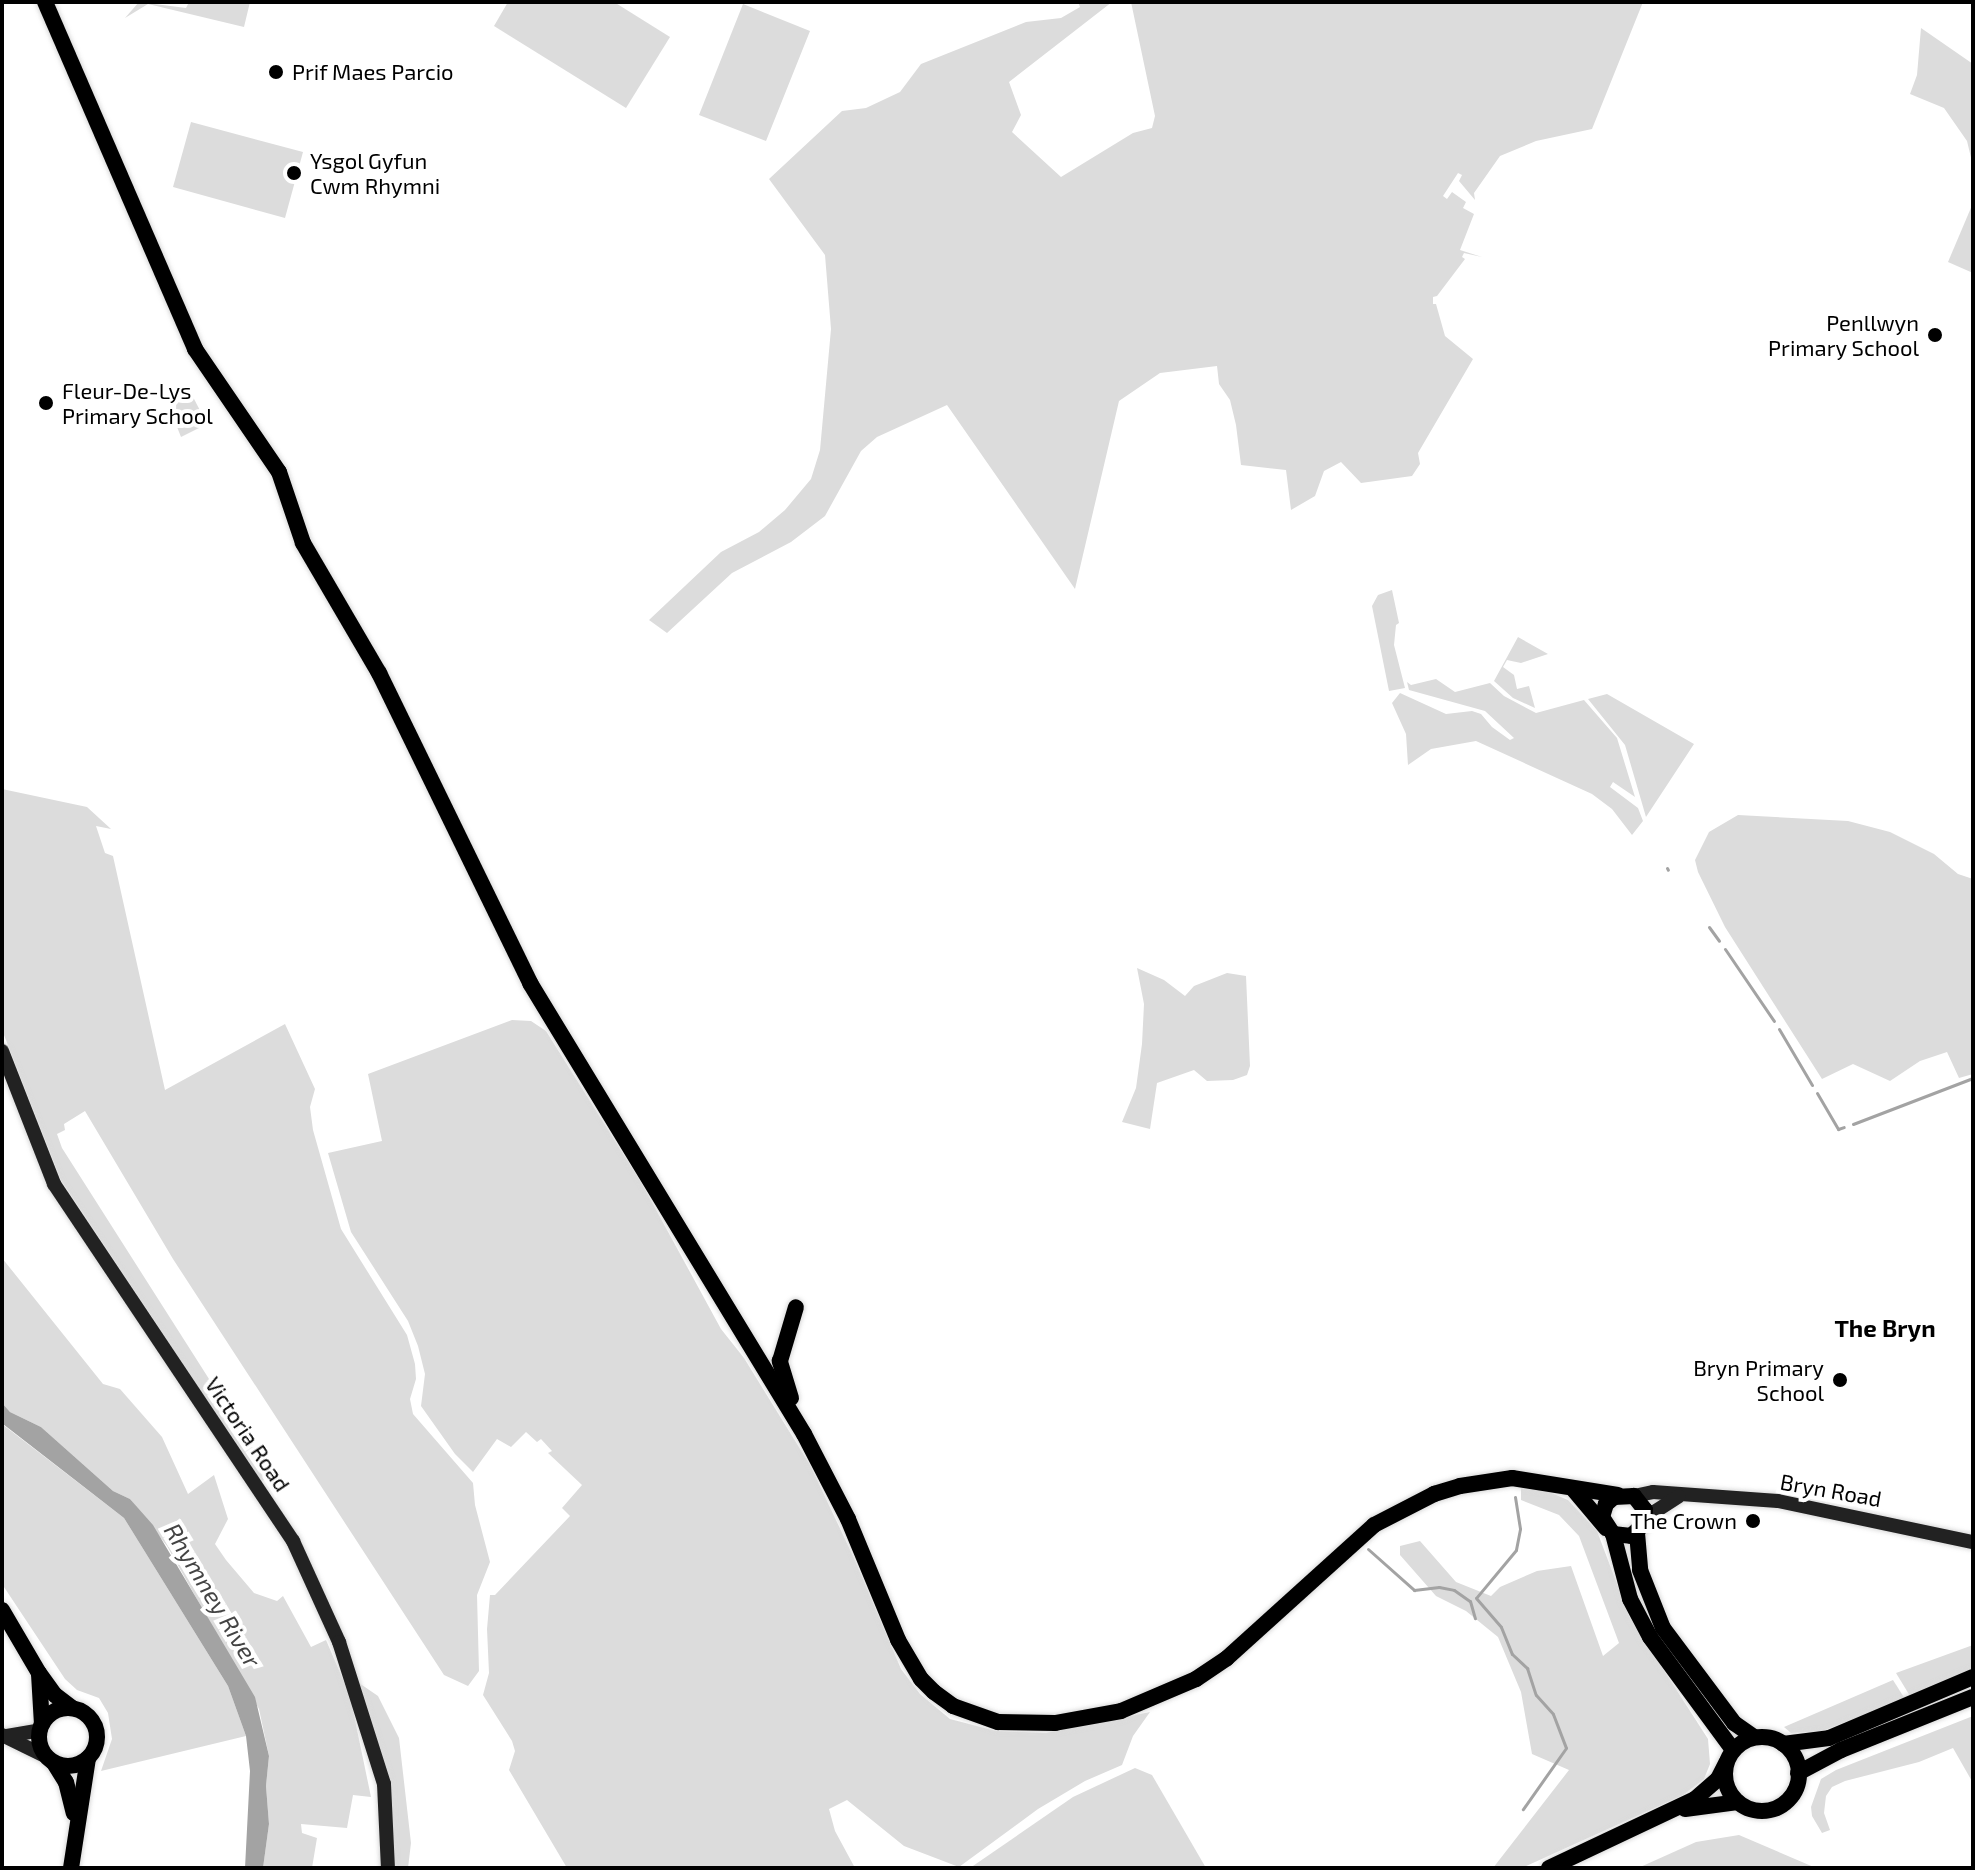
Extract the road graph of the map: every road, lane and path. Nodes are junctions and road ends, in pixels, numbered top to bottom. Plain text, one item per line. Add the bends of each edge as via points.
1 (45, 2) edge
2 (2, 1051) edge
3 (796, 1307) dead end
4 (804, 1434) junction
5 (1574, 1490) junction
6 (1626, 1496) junction
7 (1679, 1496) junction
8 (1641, 1525) junction
9 (1610, 1531) junction
10 (1973, 1542) edge
11 (2, 1610) edge
12 (39, 1673) junction
13 (1973, 1677) edge
14 (1973, 1697) edge
15 (72, 1708) junction
16 (41, 1727) junction
17 (2, 1735) edge
18 (1754, 1737) junction
19 (1783, 1744) junction
20 (1730, 1756) junction
21 (88, 1758) junction
22 (51, 1760) junction
23 (1798, 1773) junction
24 (1738, 1802) junction
25 (1671, 1812) junction
26 (76, 1819) junction
27 (71, 1868) edge
28 (388, 1868) edge
29 (1549, 1868) edge

1 - 4 main road via 195,349 279,472 303,543 379,673 530,983
2 - 28 main road, Victoria Road via 54,1184 293,1541 339,1642 384,1784
3 - 4 main road via 780,1361
4 - 5 main road via 848,1519 910,1663 953,1706 998,1722 1091,1718 1157,1698 1196,1679 1244,1644 1374,1525 1434,1494 1512,1478
5 - 6 main road
5 - 9 main road
6 - 7 main road, Bryn Road
6 - 8 main road via 1642,1503
6 - 9 main road via 1603,1509
7 - 8 main road
7 - 10 main road, Bryn Road via 1778,1501
8 - 9 main road via 1624,1537
8 - 18 main road via 1640,1570 1663,1628 1734,1723
9 - 20 main road via 1638,1617
11 - 12 main road
12 - 15 main road
12 - 16 main road
13 - 19 main road via 1829,1738
14 - 23 main road
15 - 16 main road via 54,1711
15 - 21 main road via 94,1723 97,1741
16 - 17 main road via 13,1738
16 - 22 main road via 39,1741
17 - 22 main road
18 - 19 main road
18 - 20 main road
19 - 23 main road via 1797,1762
20 - 24 main road via 1726,1783
20 - 25 main road via 1707,1790
21 - 22 main road via 72,1766
21 - 26 main road
22 - 26 main road via 66,1782
23 - 24 main road via 1795,1789 1780,1805 1760,1810
24 - 25 main road
25 - 29 main road
26 - 27 main road

